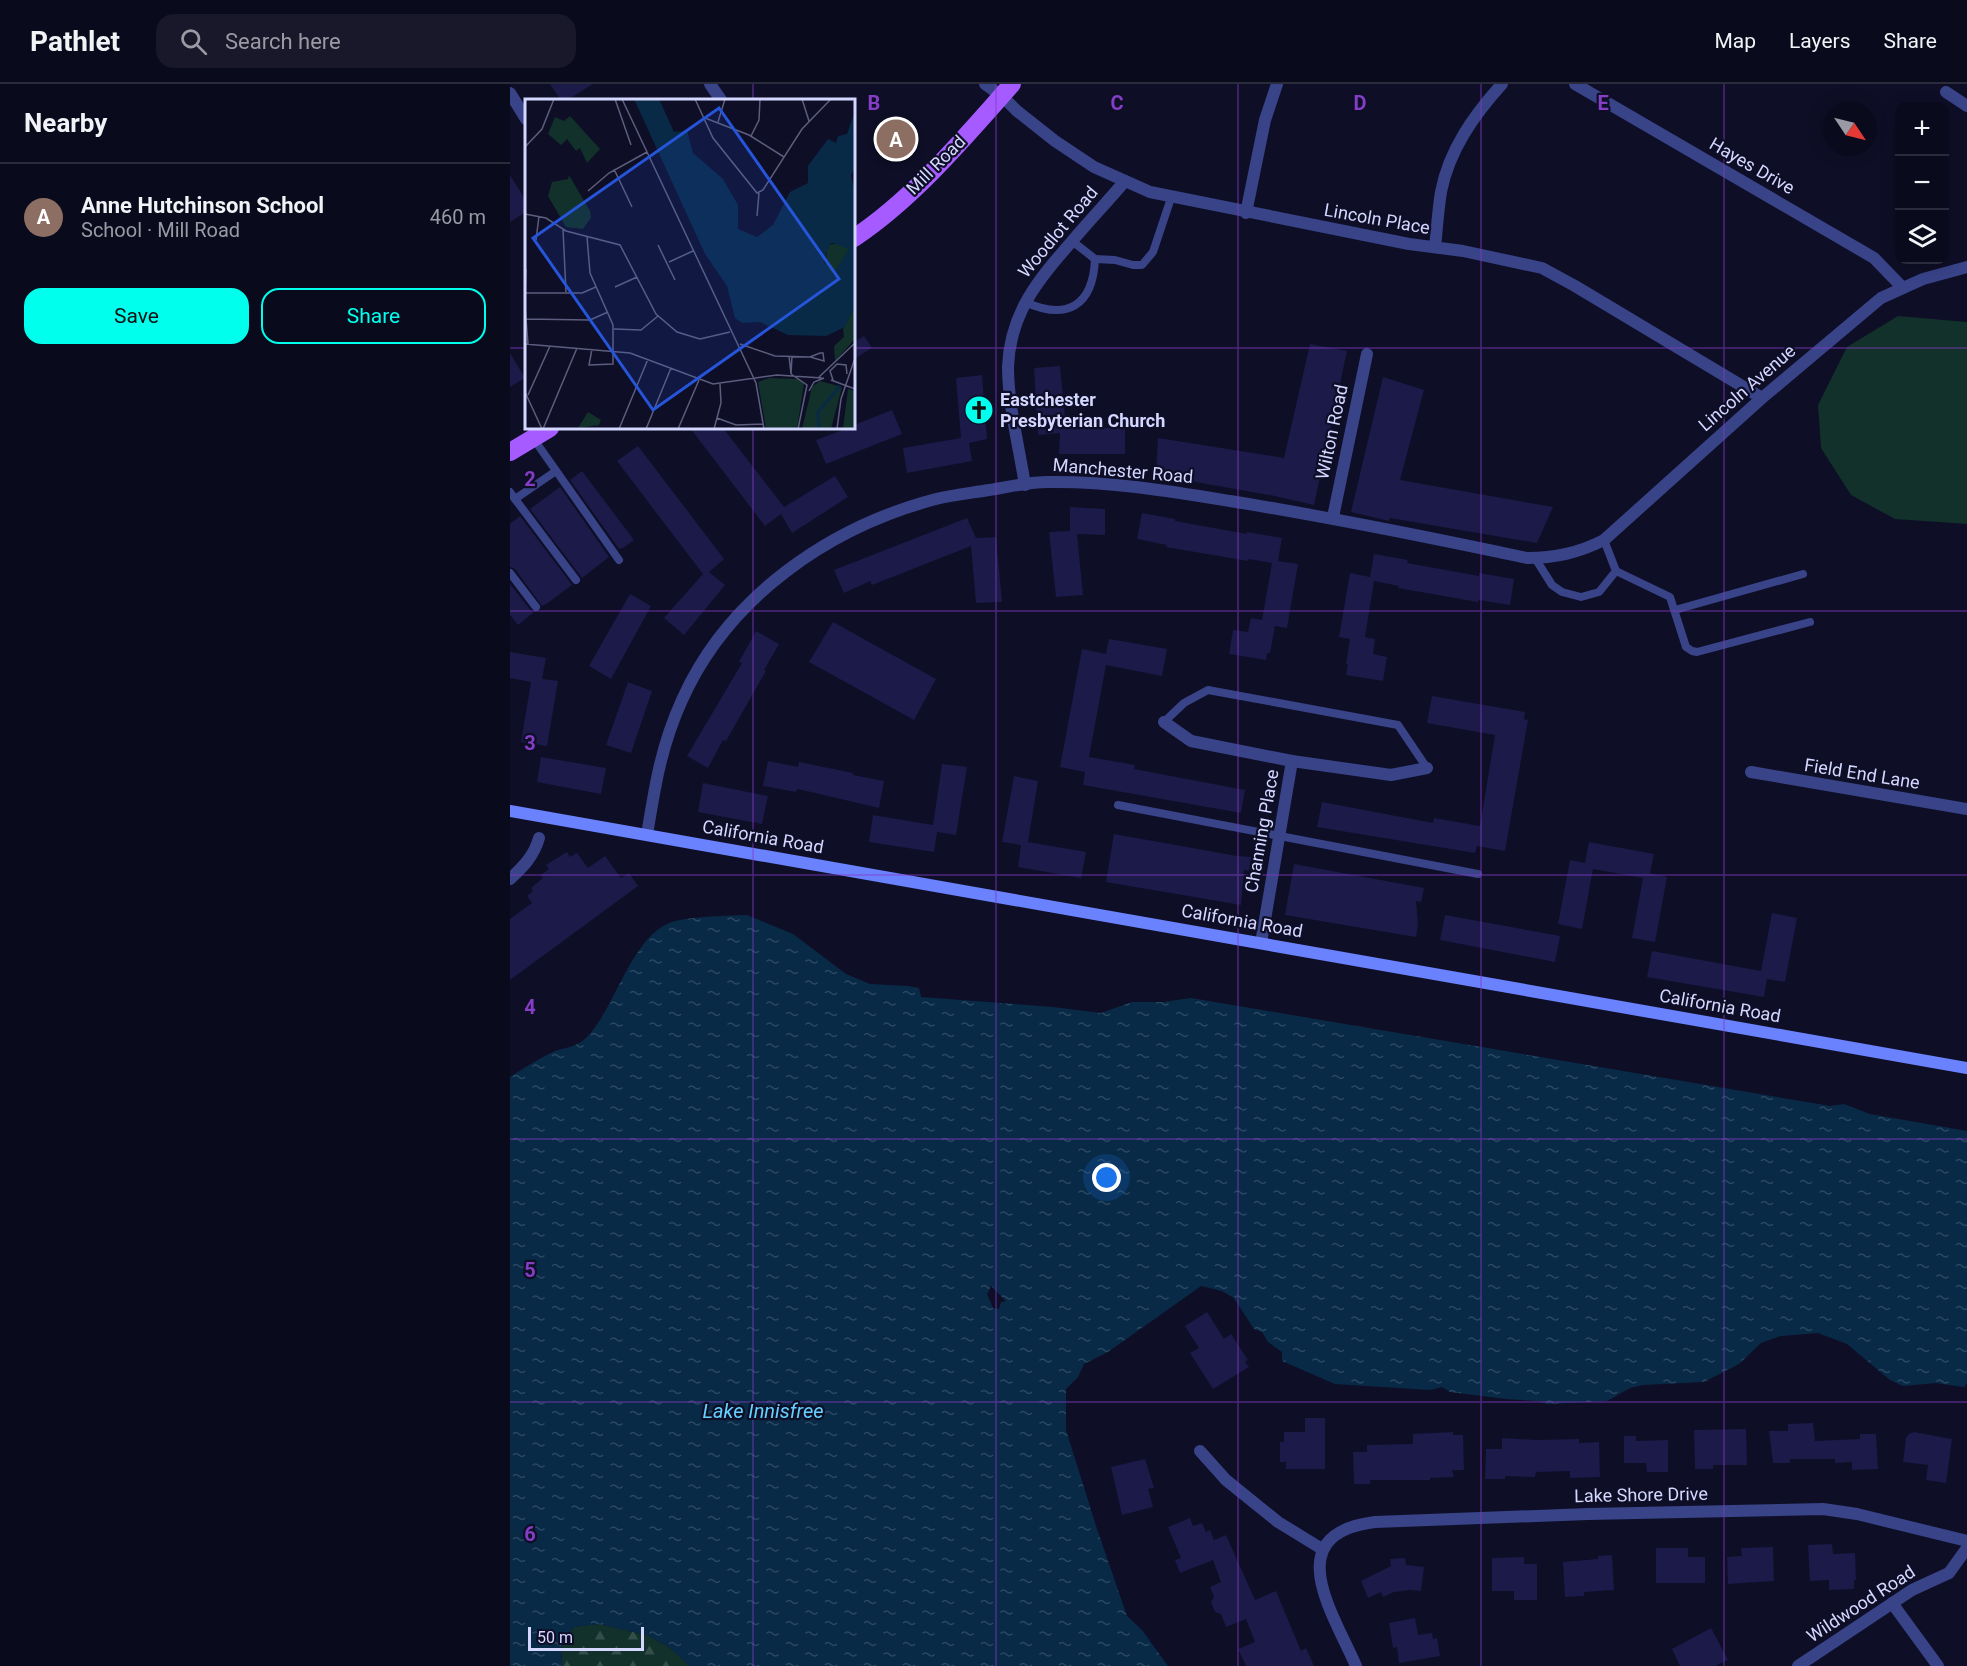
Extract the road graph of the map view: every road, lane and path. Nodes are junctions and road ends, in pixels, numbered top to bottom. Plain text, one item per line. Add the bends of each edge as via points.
1 (710, 84) edge
2 (985, 84) edge
3 (1277, 84) edge
4 (1502, 84) edge
5 (1575, 84) edge
6 (1007, 90) edge
7 (1946, 92) dead end
8 (510, 93) edge
9 (720, 99) edge
10 (1967, 106) edge
11 (525, 117) edge
12 (1125, 181) junction
13 (1171, 198) junction
14 (1246, 213) junction
15 (855, 237) edge
16 (1072, 242) junction
17 (1435, 248) junction
18 (1095, 259) junction
19 (1967, 267) edge
20 (1903, 288) junction
21 (1025, 302) junction
22 (1367, 354) dead end
23 (1762, 398) junction
24 (548, 429) edge
25 (532, 438) junction
26 (510, 452) edge
27 (556, 471) junction
28 (1025, 485) junction
29 (513, 496) edge
30 (1333, 517) junction
31 (1604, 540) junction
32 (1562, 555) joint
33 (1535, 558) junction
34 (619, 560) dead end
35 (1617, 571) junction
36 (510, 573) edge
37 (1803, 574) dead end
38 (576, 580) dead end
39 (536, 607) dead end
40 (1675, 610) junction
41 (1810, 622) dead end
42 (1164, 722) joint
43 (1292, 761) junction
44 (1427, 768) joint
45 (1751, 772) dead end
46 (1118, 805) dead end
47 (1967, 810) edge
48 (510, 811) edge
49 (647, 835) junction
50 (1279, 835) junction
51 (539, 838) dead end
52 (1478, 874) dead end
53 (510, 879) edge
54 (1261, 943) junction
55 (1967, 1068) edge
56 (1200, 1451) dead end
57 (1967, 1541) edge
58 (1967, 1548) edge
59 (1322, 1549) junction
60 (1892, 1603) junction
61 (1356, 1666) edge
62 (1798, 1666) edge
63 (1938, 1666) edge

1 - 9 street
2 - 6 street, Lincoln Place
3 - 14 street via 1265,120
4 - 17 street via 1476,114 1447,170
5 - 20 street, Hayes Drive via 1874,258
6 - 12 street, Lincoln Place via 1017,111 1055,141 1094,167
6 - 15 main road, Mill Road via 925,178
7 - 10 street
8 - 11 street
12 - 13 street, Lincoln Place
12 - 16 street, Woodlot Road
13 - 14 street, Lincoln Place
13 - 18 lane via 1147,261 1133,265
14 - 17 street, Lincoln Place
16 - 18 lane
16 - 21 street, Woodlot Road
17 - 23 street, Lincoln Place via 1542,268
18 - 21 lane via 1091,288 1077,304 1051,311
19 - 20 street, Lincoln Avenue
20 - 23 street, Lincoln Avenue via 1870,306
21 - 28 street, Woodlot Road via 1014,330 1008,369
22 - 30 street, Wilton Road
23 - 31 street, Lincoln Avenue
24 - 25 main road
25 - 26 main road
25 - 27 lane
27 - 29 lane
27 - 34 lane
28 - 30 street, Manchester Road via 1044,482 1137,487
28 - 49 street, Manchester Road via 936,499 860,527 793,565 758,595 722,633 682,698 657,769
29 - 38 lane
30 - 33 street, Manchester Road
31 - 32 street, Lincoln Avenue
31 - 35 lane
32 - 33 street, Manchester Road
33 - 35 lane via 1552,585 1581,597 1599,592
35 - 40 lane via 1670,597
36 - 39 lane
37 - 40 lane
40 - 41 lane via 1686,647 1697,652
42 - 43 street, Channing Place via 1191,741
42 - 44 lane via 1184,703 1208,690 1398,725
43 - 44 street, Channing Place via 1391,775
43 - 50 street, Channing Place
45 - 47 street, Field End Lane
46 - 50 lane
48 - 49 main road, California Road
49 - 54 main road, California Road
50 - 52 lane
50 - 54 street, Channing Place
51 - 53 street via 536,849
54 - 55 main road, California Road
56 - 59 street via 1226,1480 1278,1522
57 - 59 street, Lake Shore Drive via 1857,1514 1823,1509 1771,1509 1376,1522 1354,1524 1329,1539
58 - 60 street, Wildwood Road via 1949,1573
59 - 61 street via 1322,1586
60 - 62 street, Wildwood Road
60 - 63 street

